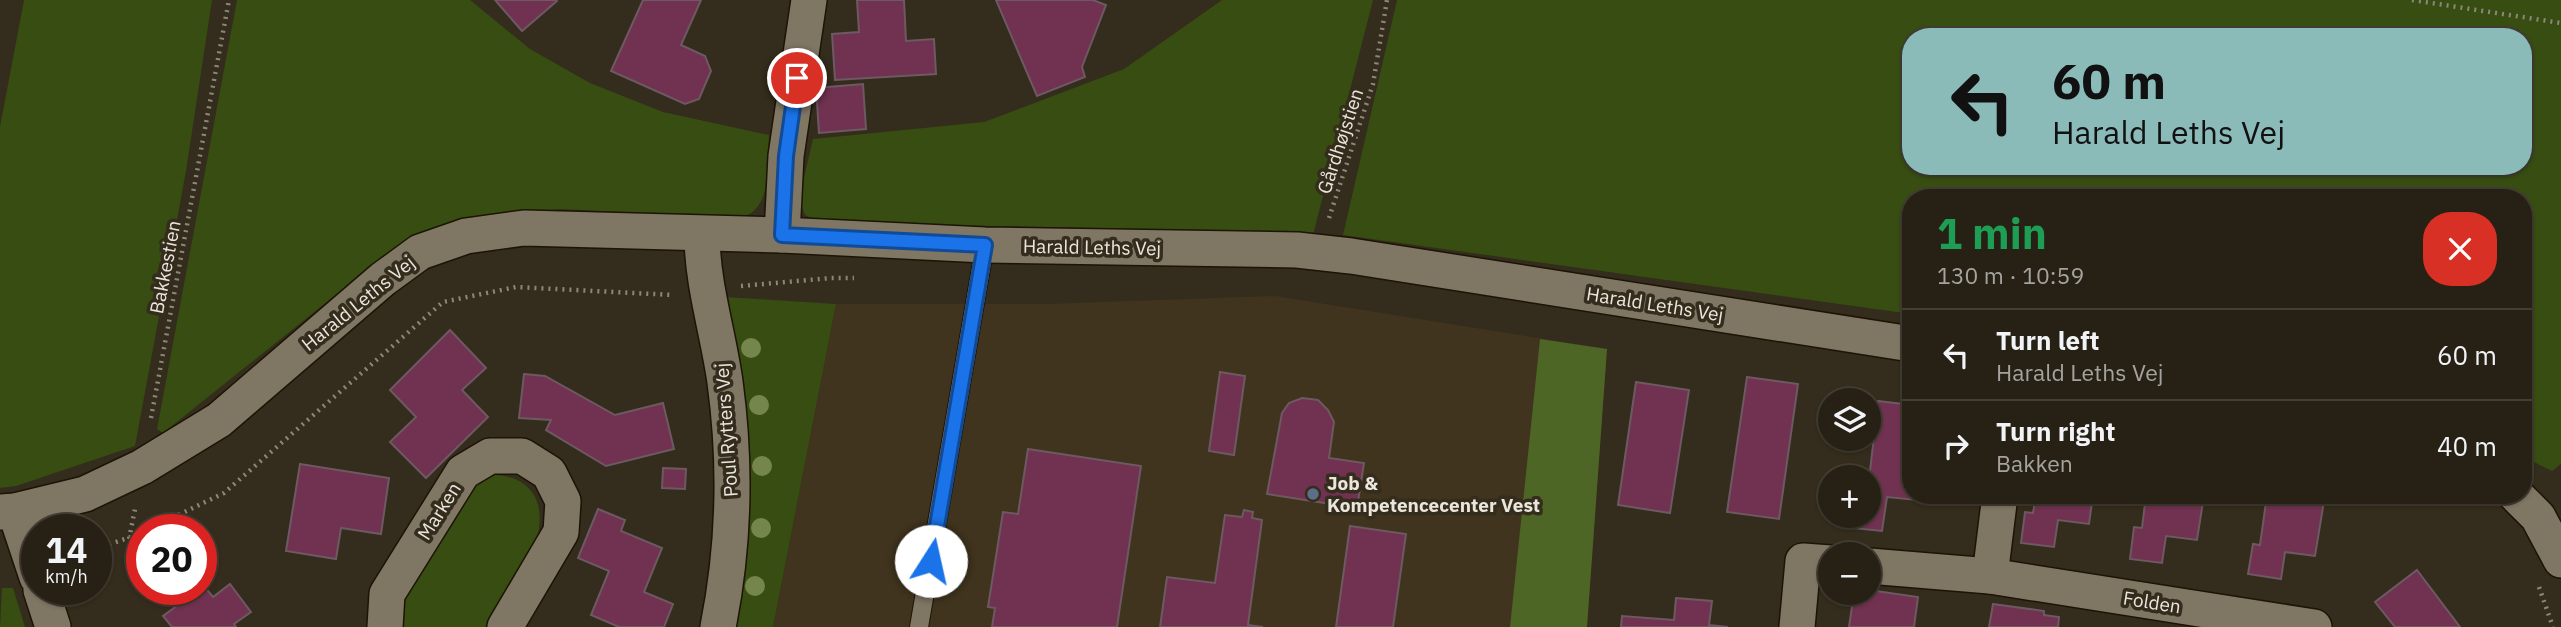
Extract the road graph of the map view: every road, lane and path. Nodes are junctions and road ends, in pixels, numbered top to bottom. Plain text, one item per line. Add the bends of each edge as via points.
1 (229, 0) edge
2 (809, 0) edge
3 (1387, 0) edge
4 (2412, 0) edge
5 (2561, 23) edge
6 (702, 234) junction
7 (782, 235) junction
8 (985, 245) junction
9 (1319, 253) junction
10 (1902, 343) edge
11 (142, 467) junction
12 (1999, 504) edge
13 (2538, 505) edge
14 (8, 512) edge
15 (134, 514) edge
16 (21, 541) edge
17 (2561, 560) edge
18 (1818, 562) edge
19 (1881, 567) edge
20 (1990, 576) junction
21 (46, 605) edge
22 (519, 623) edge
23 (53, 627) edge
24 (385, 627) edge
25 (718, 627) edge
26 (919, 627) edge
27 (1797, 627) edge
28 (2314, 627) edge

1 - 11 path, Bakkestien
2 - 7 street via 786,156
3 - 9 path, Gårdhøjstien via 1373,84
4 - 5 path
6 - 7 street, Harald Leths Vej
6 - 11 street, Harald Leths Vej via 524,228 466,236 420,252 219,419
6 - 25 street, Poul Rytters Vej via 725,383 733,485 727,582
7 - 8 street, Harald Leths Vej
8 - 9 street, Harald Leths Vej
8 - 26 lane
9 - 10 street, Harald Leths Vej
11 - 14 street, Harald Leths Vej via 85,494
11 - 15 path, Bakkestien
12 - 20 street
13 - 17 street
14 - 16 street, Harald Leths Vej
18 - 27 street via 1803,561
19 - 20 street, Folden
20 - 28 street, Folden
21 - 23 street
22 - 24 street, Marken via 561,532 563,501 549,473 522,456 490,456 463,472 387,594

